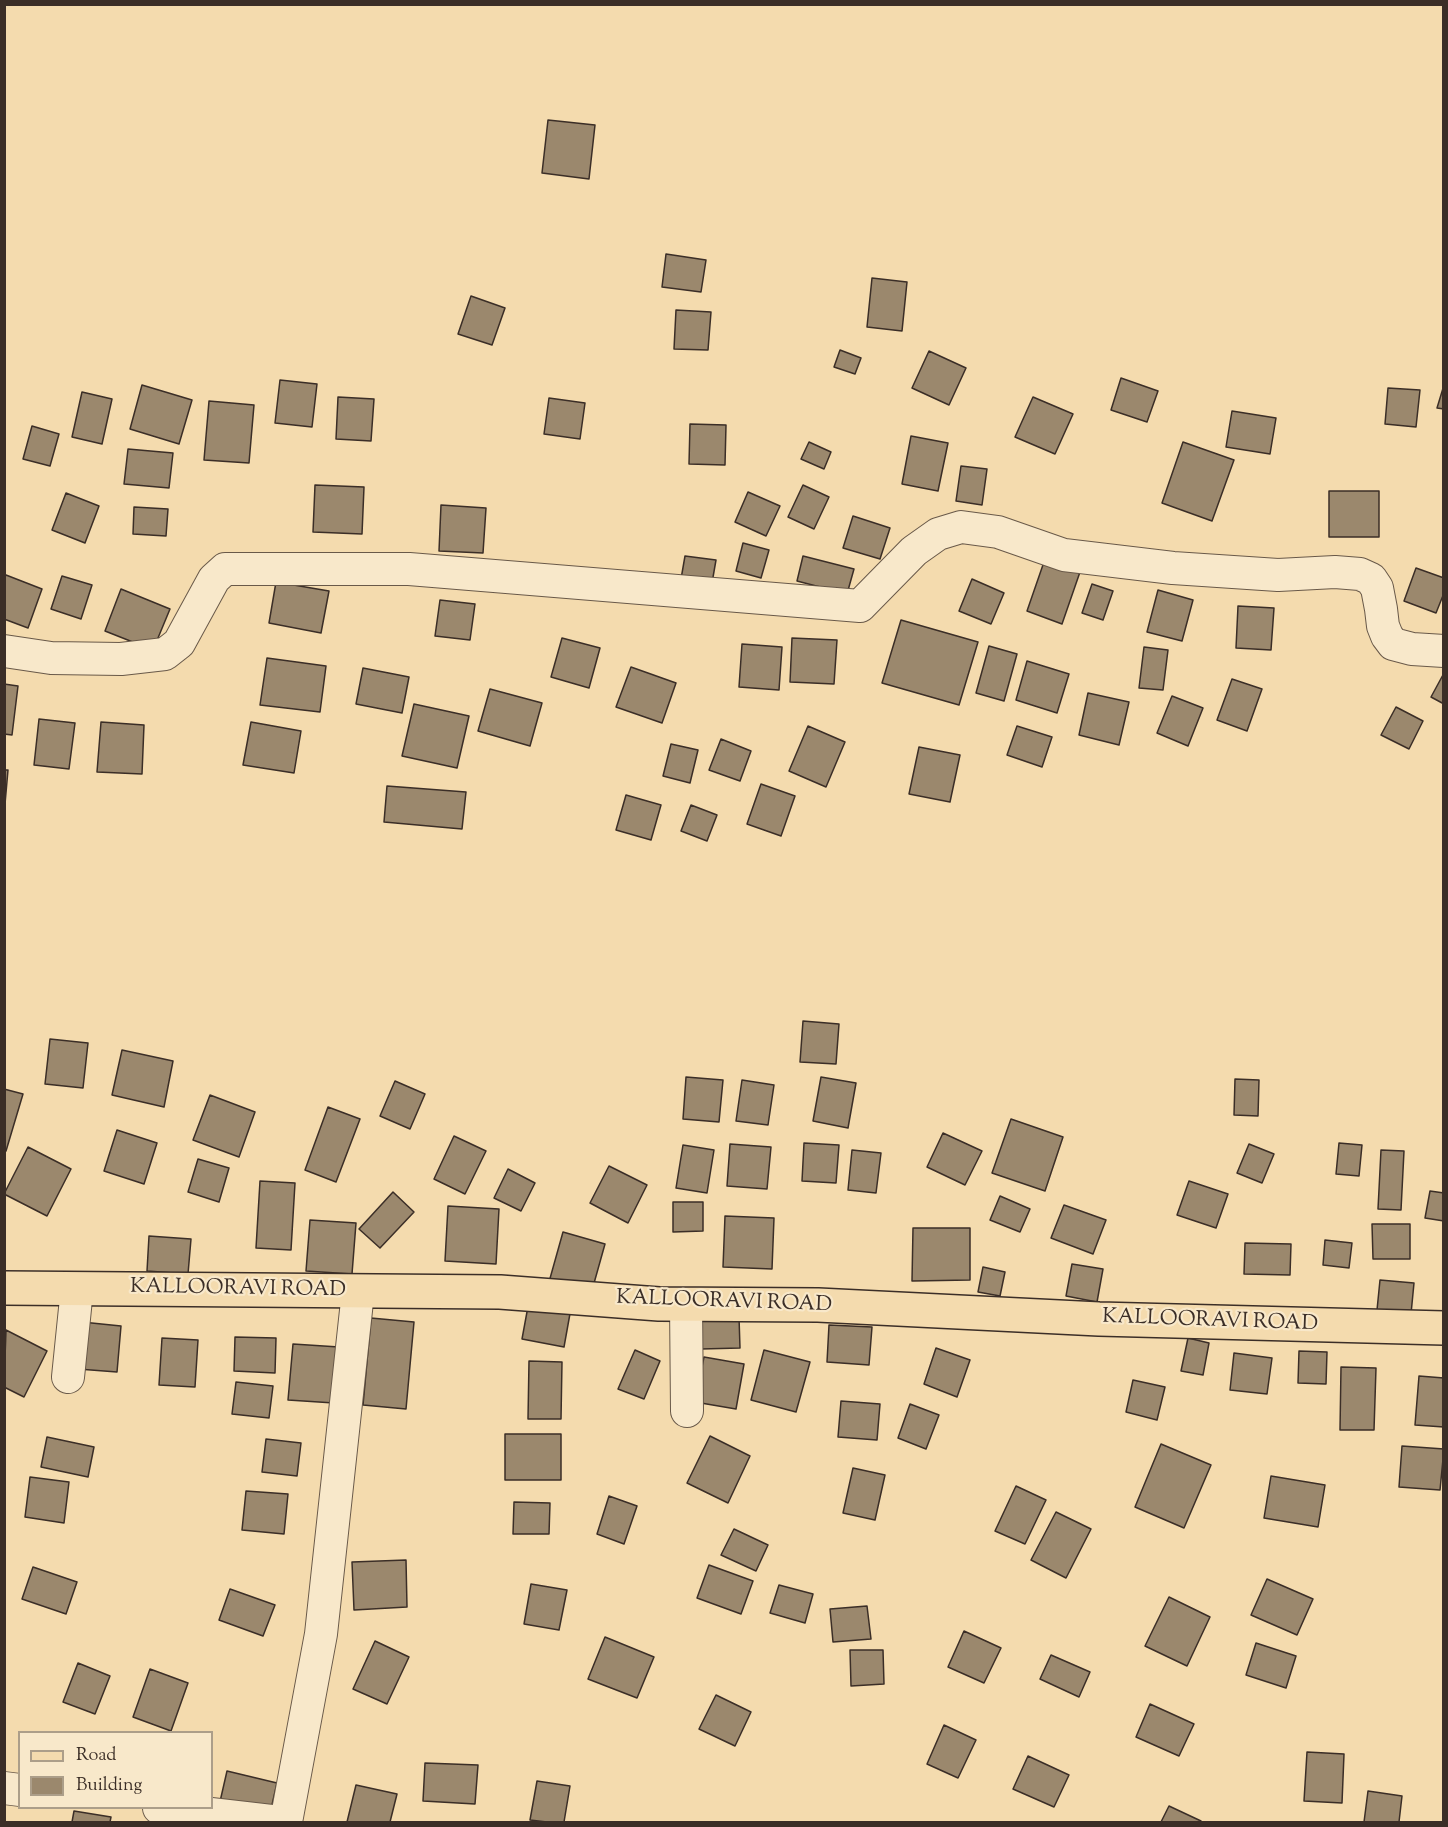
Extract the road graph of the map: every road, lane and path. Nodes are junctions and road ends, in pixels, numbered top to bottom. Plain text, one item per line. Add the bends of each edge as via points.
1 (4, 651) edge
2 (1443, 651) edge
3 (4, 1288) edge
4 (77, 1289) junction
5 (358, 1292) junction
6 (686, 1304) junction
7 (1443, 1328) edge
8 (68, 1377) dead end
9 (687, 1411) dead end
10 (168, 1809) edge
11 (280, 1822) edge
12 (286, 1822) edge

1 - 2 street via 51,658 121,659 165,654 179,643 214,579 225,569 409,569 860,606 914,551 938,534 961,527 998,532 1064,555 1097,559 1278,575 1360,574 1371,579 1377,588 1383,626 1394,644
3 - 4 main road, KALLOORAVI ROAD
4 - 5 main road, KALLOORAVI ROAD
4 - 8 street
5 - 6 main road, KALLOORAVI ROAD via 500,1292
5 - 12 street via 321,1634
6 - 7 main road, KALLOORAVI ROAD via 818,1305 1099,1319
6 - 9 street
10 - 11 street

